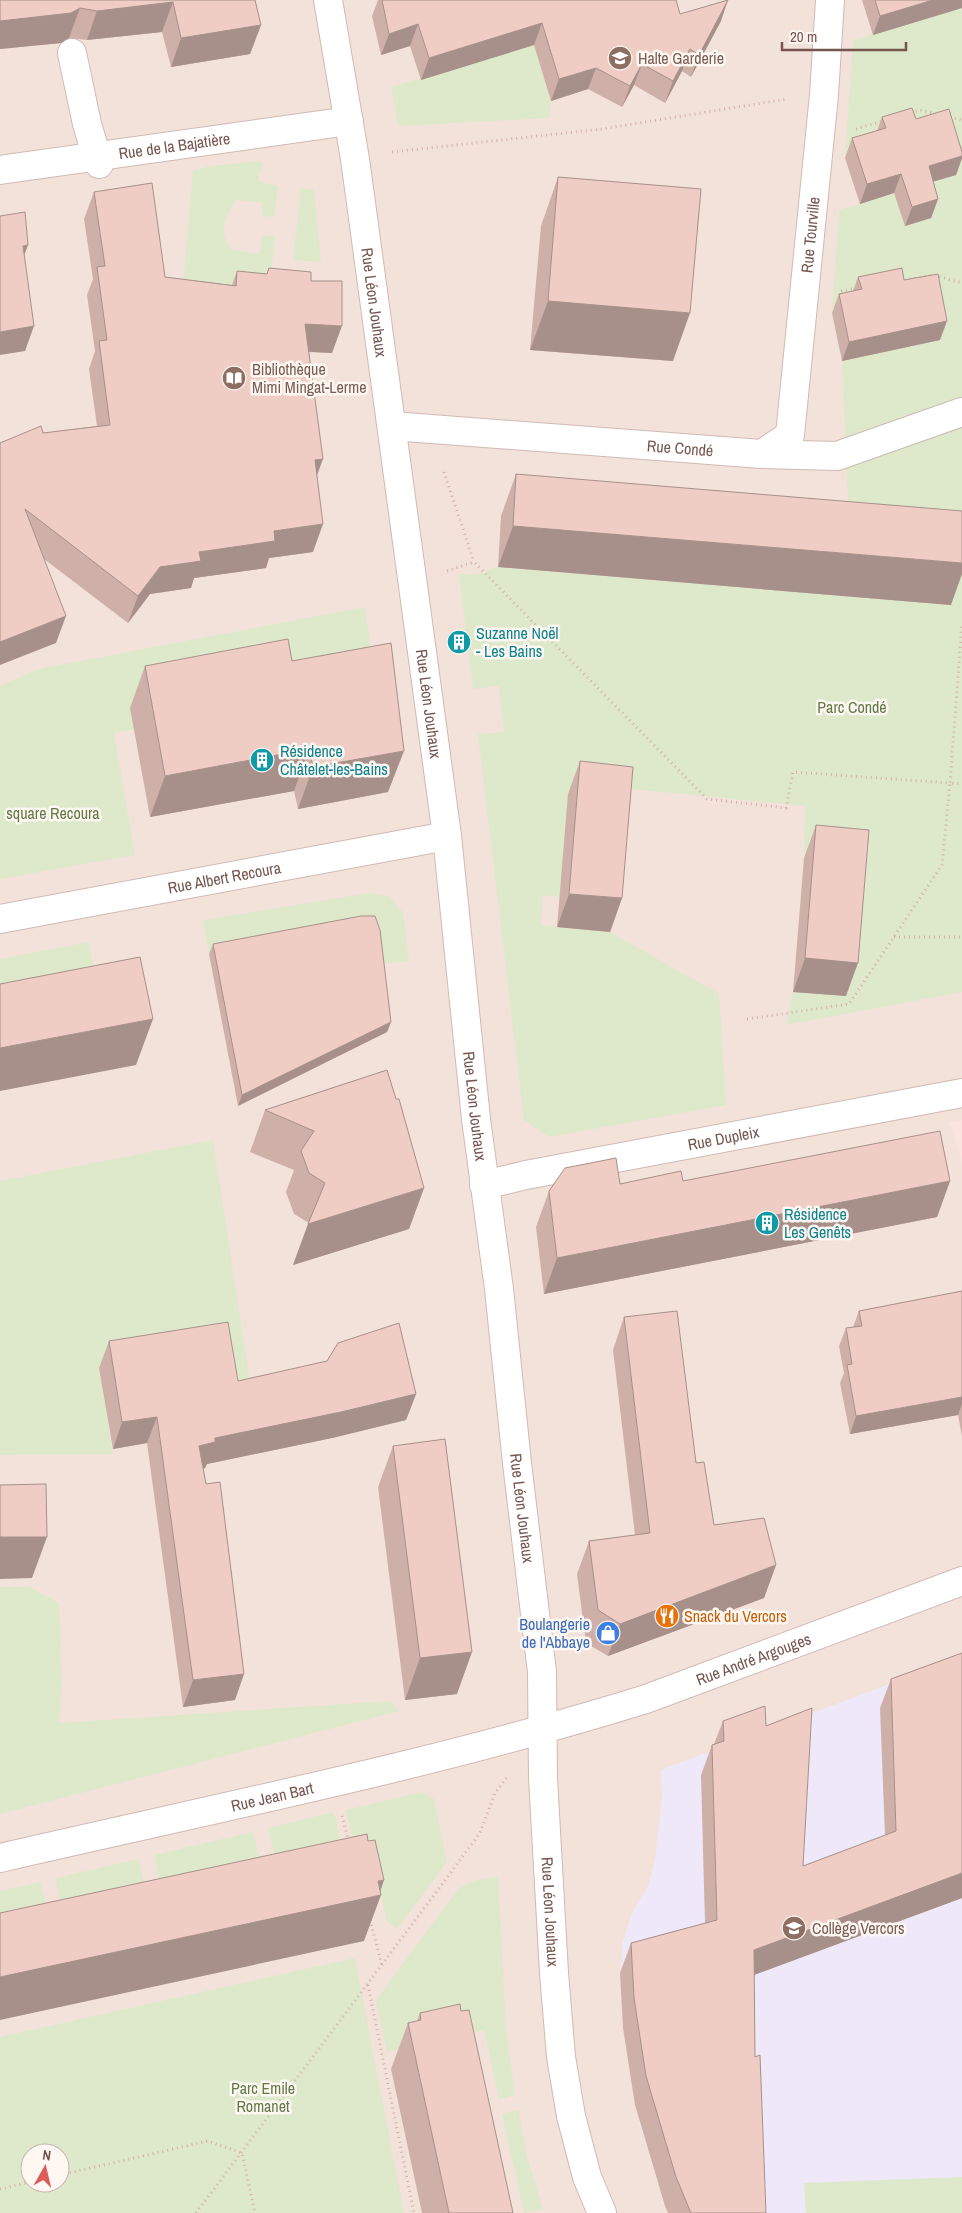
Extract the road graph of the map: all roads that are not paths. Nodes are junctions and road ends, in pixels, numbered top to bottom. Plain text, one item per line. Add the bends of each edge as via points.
1 (328, 0) edge
2 (830, 0) edge
3 (72, 53) dead end
4 (349, 121) junction
5 (98, 160) junction
6 (0, 170) edge
7 (962, 412) edge
8 (392, 426) junction
9 (762, 454) junction
10 (447, 836) junction
11 (0, 919) edge
12 (962, 1093) edge
13 (484, 1185) junction
14 (962, 1581) edge
15 (543, 1730) junction
16 (0, 1858) edge
17 (602, 2213) edge

1 - 4 street, Rue Léon Jouhaux
2 - 9 street, Rue Tourville via 824,94 790,435
3 - 5 street
4 - 5 street, Rue de la Bajatière
4 - 8 street, Rue Léon Jouhaux
5 - 6 street, Rue de la Bajatière
7 - 9 street, Rue Condé via 837,456
8 - 9 street, Rue Condé
8 - 10 street, Rue Léon Jouhaux
10 - 11 street, Rue Albert Recoura
10 - 13 street, Rue Léon Jouhaux
12 - 13 street, Rue Dupleix
13 - 15 street, Rue Léon Jouhaux via 499,1289 542,1672
14 - 15 street, Rue André Argouges via 646,1699
15 - 16 street, Rue Jean Bart
15 - 17 street, Rue Léon Jouhaux via 543,1778 561,2057 571,2116 587,2177

